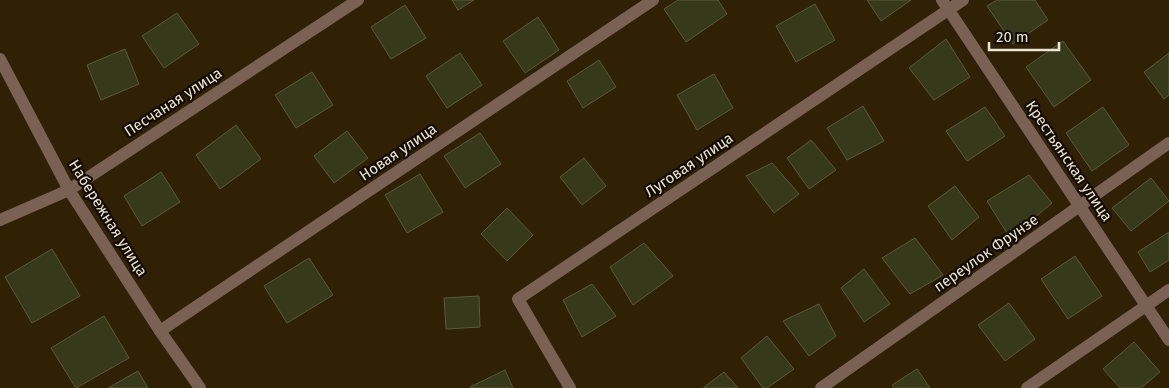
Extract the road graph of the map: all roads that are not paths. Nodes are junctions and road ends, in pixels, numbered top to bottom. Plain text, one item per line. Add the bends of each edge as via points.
1 (358, 0) edge
2 (653, 0) edge
3 (963, 0) edge
4 (945, 5) edge
5 (0, 60) edge
6 (1169, 143) edge
7 (69, 190) junction
8 (1080, 207) junction
9 (0, 220) edge
10 (1169, 290) edge
11 (1147, 306) junction
12 (160, 331) junction
13 (1169, 340) edge
14 (200, 388) edge
15 (570, 388) edge
16 (821, 388) edge
17 (1027, 388) edge

1 - 7 street, Песчаная улица
2 - 12 street, Новая улица
3 - 4 street, Луговая улица
4 - 8 street, Крестьянская улица
4 - 15 street, Луговая улица via 518,300
5 - 7 street, Набережная улица
6 - 8 street, переулок Фрунзе
7 - 9 street, Песчаная улица
7 - 12 street, Набережная улица
8 - 11 street, Крестьянская улица
8 - 16 street, переулок Фрунзе
10 - 11 street
11 - 13 street, Крестьянская улица
11 - 17 street
12 - 14 street, Набережная улица

